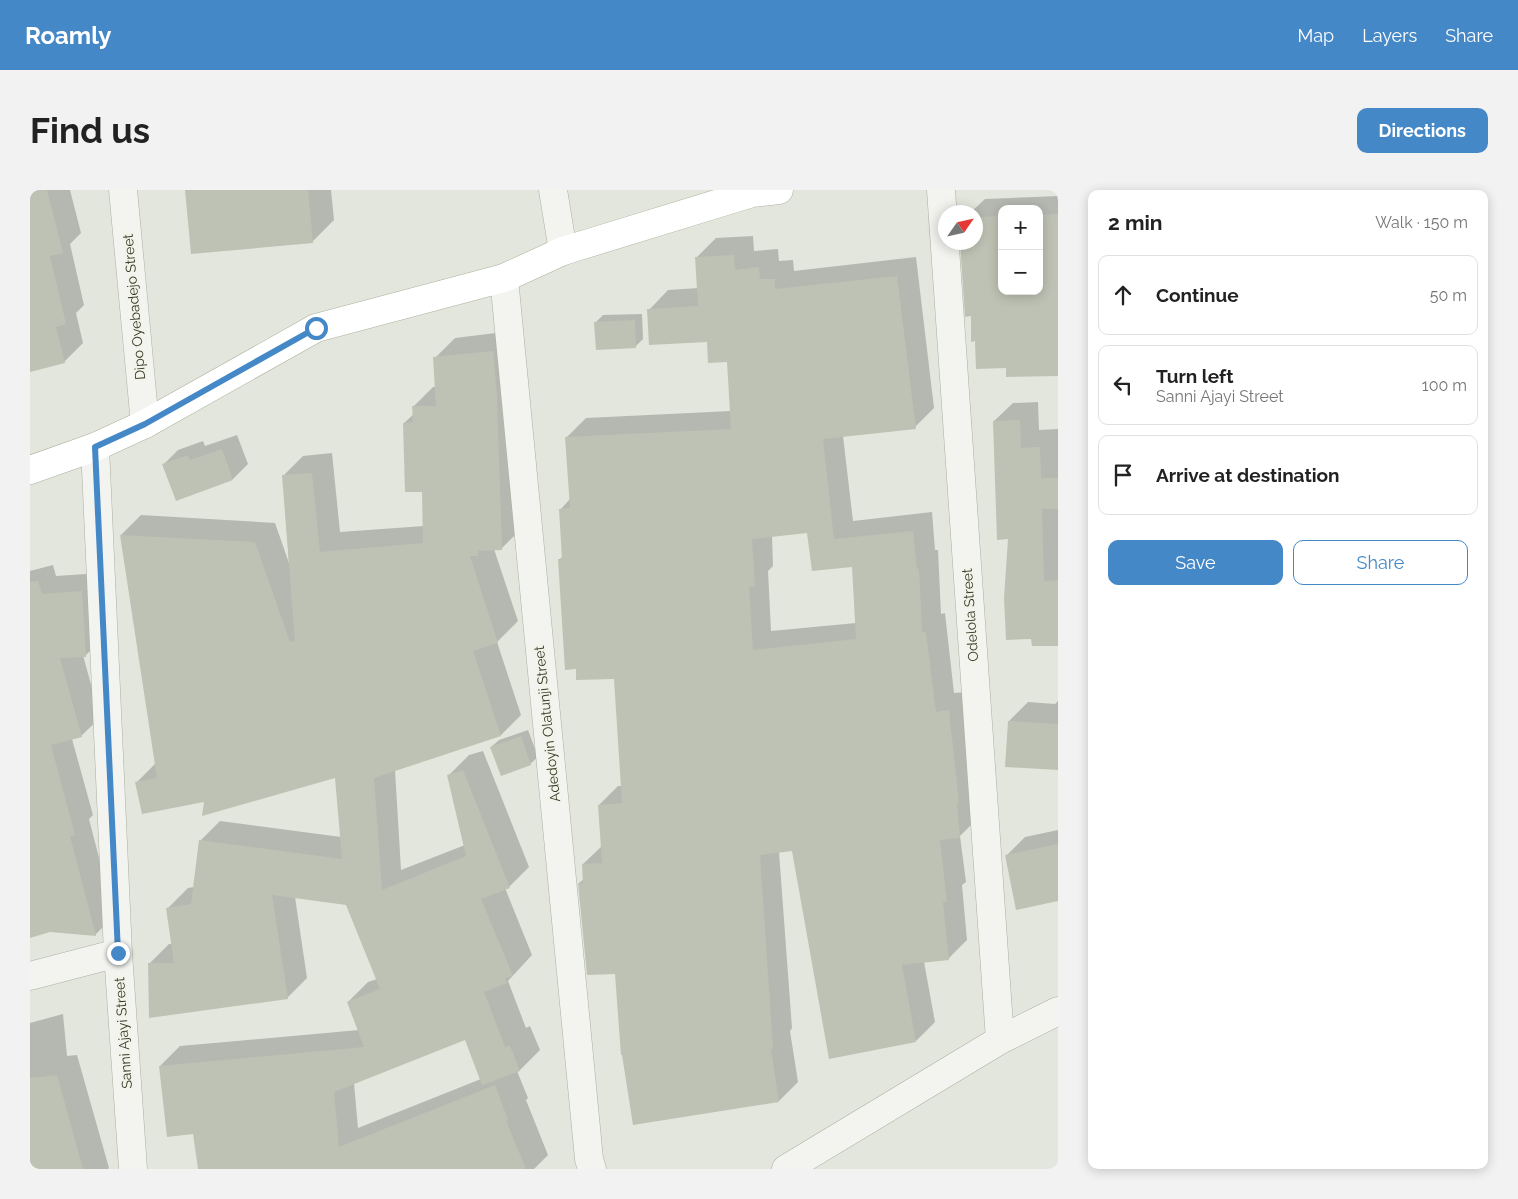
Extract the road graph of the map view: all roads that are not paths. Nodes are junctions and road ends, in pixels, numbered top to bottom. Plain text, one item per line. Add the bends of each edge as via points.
1 (123, 190) edge
2 (553, 190) edge
3 (779, 190) edge
4 (941, 190) edge
5 (563, 251) junction
6 (504, 278) junction
7 (145, 424) junction
8 (95, 447) junction
9 (30, 470) edge
10 (118, 953) junction
11 (30, 976) edge
12 (1058, 1011) edge
13 (1000, 1040) junction
14 (133, 1169) edge
15 (592, 1169) edge
16 (786, 1169) edge

1 - 7 street, Dipo Oyebadejo Street
2 - 5 street
3 - 5 main road via 752,193
4 - 13 street, Odelola Street
5 - 6 main road
6 - 7 main road via 316,328
6 - 15 street, Adedoyin Olatunji Street
7 - 8 main road
8 - 9 main road
8 - 10 street, Sanni Ajayi Street
10 - 11 street
10 - 14 street, Sanni Ajayi Street
12 - 13 street
13 - 16 street

